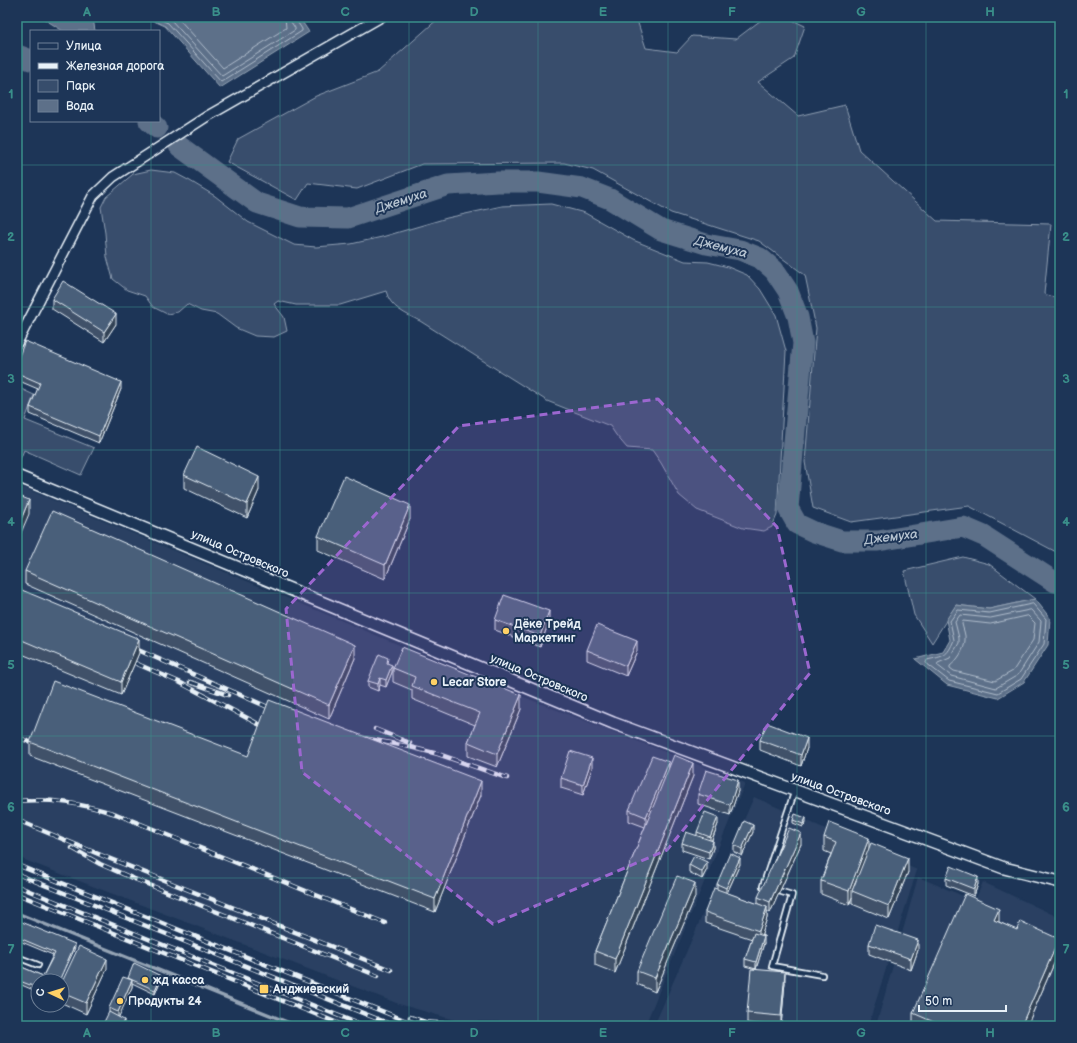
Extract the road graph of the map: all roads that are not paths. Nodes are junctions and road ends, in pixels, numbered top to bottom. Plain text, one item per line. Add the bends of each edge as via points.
1 (381, 17) edge
2 (17, 343) edge
3 (17, 476) edge
4 (795, 790) junction
5 (1060, 882) edge
6 (17, 957) edge
7 (38, 965) dead end
8 (822, 975) dead end

1 - 2 street via 206,117 113,177 93,196
3 - 4 street, улица Островского via 613,723
4 - 5 street, улица Островского via 1004,868
4 - 8 lane via 763,886 792,895 772,966
6 - 7 lane

